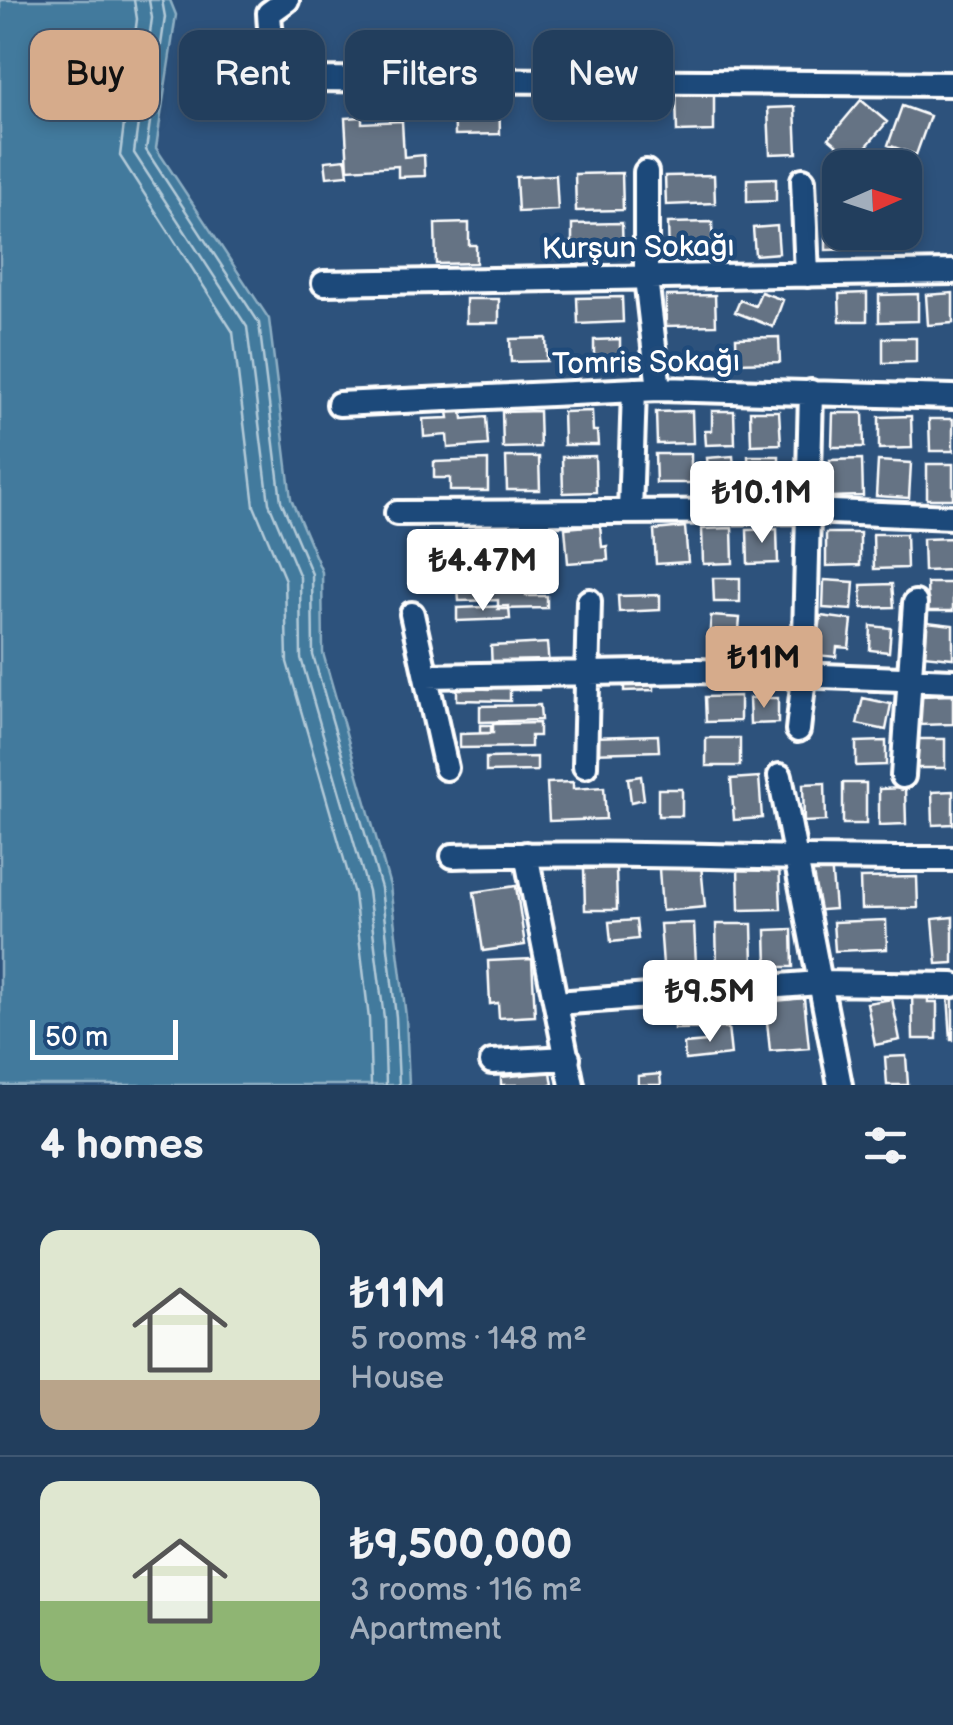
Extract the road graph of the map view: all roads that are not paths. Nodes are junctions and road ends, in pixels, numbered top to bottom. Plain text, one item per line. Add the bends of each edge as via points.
1 (287, 0) edge
2 (953, 84) edge
3 (646, 172) dead end
4 (803, 180) dead end
5 (953, 272) edge
6 (807, 274) junction
7 (646, 278) junction
8 (324, 283) dead end
9 (634, 390) junction
10 (659, 390) junction
11 (811, 392) junction
12 (953, 398) edge
13 (339, 404) dead end
14 (808, 511) junction
15 (630, 512) junction
16 (397, 513) dead end
17 (953, 518) edge
18 (589, 601) dead end
19 (915, 603) dead end
20 (412, 614) dead end
21 (590, 670) junction
22 (427, 676) junction
23 (804, 676) junction
24 (908, 680) junction
25 (953, 681) edge
26 (798, 730) dead end
27 (585, 766) dead end
28 (446, 768) dead end
29 (780, 776) dead end
30 (903, 776) dead end
31 (526, 854) junction
32 (453, 856) dead end
33 (794, 860) junction
34 (953, 860) edge
35 (819, 983) junction
36 (953, 984) edge
37 (557, 1003) junction
38 (568, 1058) junction
39 (492, 1062) dead end
40 (572, 1085) edge
41 (840, 1085) edge

1 - 2 street via 269,13 270,44 280,61 307,79
3 - 7 street
4 - 6 street
5 - 6 street, Kurşun Sokağı
6 - 7 street, Kurşun Sokağı
7 - 8 street, Kurşun Sokağı
7 - 10 street
9 - 10 street, Tomris Sokağı
9 - 13 street, Tomris Sokağı
9 - 15 street
10 - 11 street, Tomris Sokağı
11 - 12 street, Tomris Sokağı
11 - 14 street
14 - 15 street
14 - 17 street
14 - 23 street
15 - 16 street
18 - 21 street
19 - 24 street
20 - 22 street
21 - 22 street
21 - 23 street
21 - 27 street
22 - 28 street
23 - 24 street
23 - 26 street
24 - 25 street
24 - 30 street
29 - 33 street
31 - 32 street
31 - 33 street
31 - 37 street
33 - 34 street
33 - 35 street
35 - 36 street
35 - 37 street
35 - 41 street
37 - 38 street
38 - 39 street
38 - 40 street

